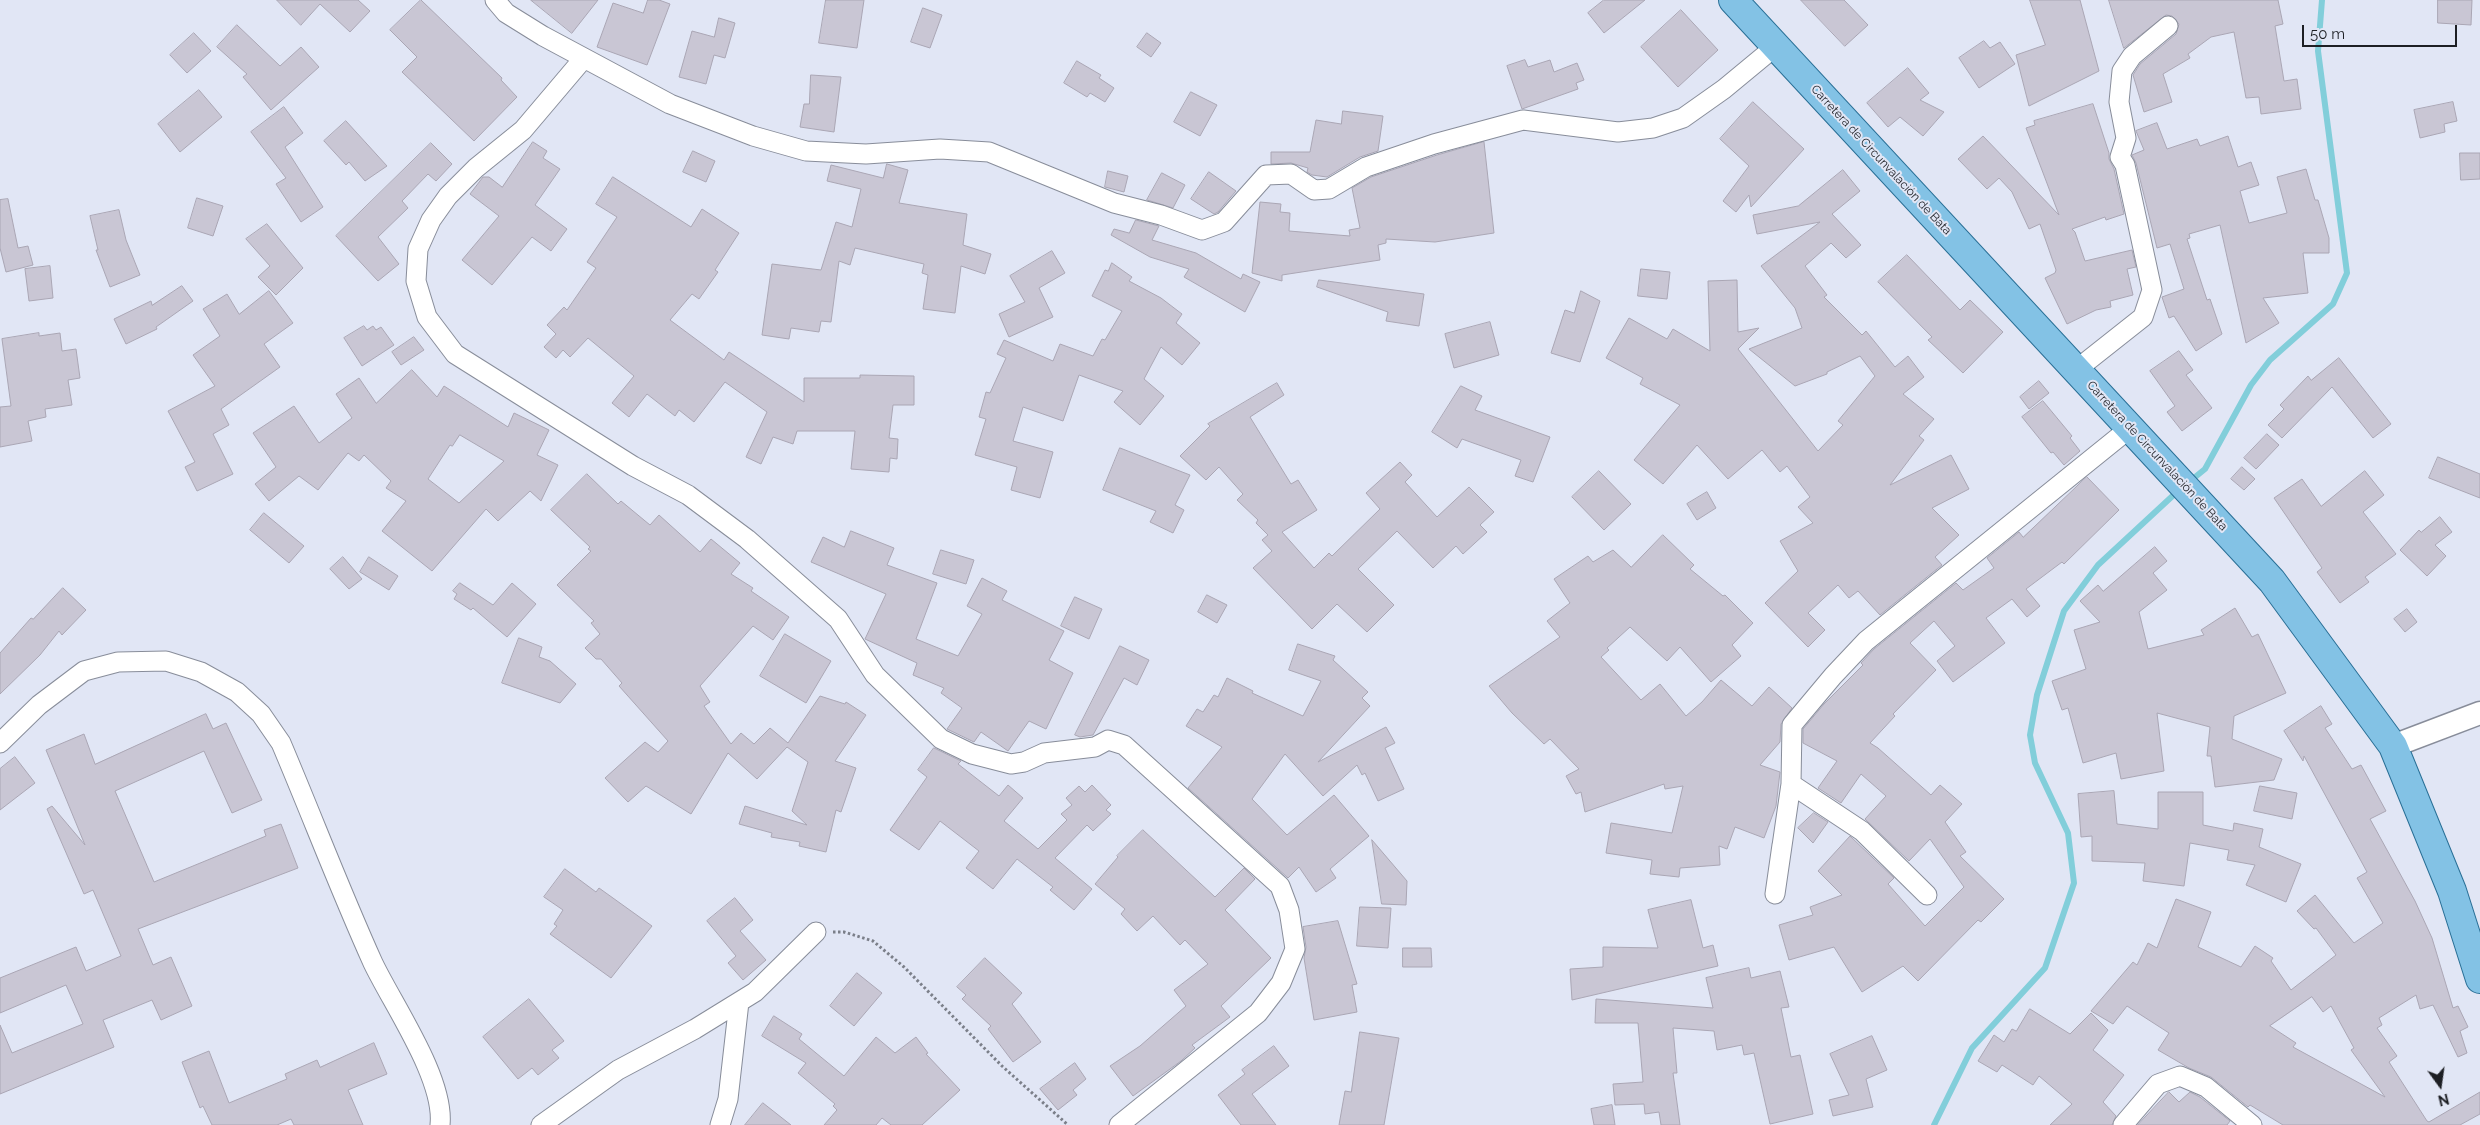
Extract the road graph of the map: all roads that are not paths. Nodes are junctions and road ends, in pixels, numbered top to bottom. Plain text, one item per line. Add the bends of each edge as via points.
1 (495, 0) edge
2 (1733, 0) edge
3 (2168, 26) dead end
4 (1776, 46) junction
5 (584, 58) junction
6 (2076, 370) junction
7 (2130, 428) junction
8 (2480, 713) edge
9 (0, 743) edge
10 (2394, 746) junction
11 (1791, 784) junction
12 (1782, 845) dead end
13 (1927, 894) dead end
14 (816, 932) road end
15 (2480, 978) edge
16 (738, 1002) junction
17 (440, 1125) edge
18 (541, 1125) edge
19 (720, 1125) edge
20 (1120, 1125) edge
21 (2123, 1125) edge
22 (2252, 1125) edge

1 - 5 street via 506,13
2 - 4 main road, Carretera de Circunvalación de Bata
3 - 6 street via 2132,56 2122,71 2118,102 2126,138 2120,157 2125,165 2152,290 2143,316
4 - 5 street via 1724,89 1682,118 1653,128 1618,132 1523,120 1366,166 1329,189 1314,190 1291,174 1266,175 1224,222 1202,230 1114,203 990,152 940,149 866,154 806,151 753,136 670,104
4 - 6 main road, Carretera de Circunvalación de Bata
5 - 20 street via 523,130 476,168 430,220 418,248 416,281 427,317 455,354 632,466 688,495 747,540 838,619 875,674 941,740 972,754 1011,764 1044,753 1094,747 1108,740 1124,745 1280,886 1289,910 1295,950 1281,983 1258,1013
6 - 7 main road, Carretera de Circunvalación de Bata
7 - 10 main road, Carretera de Circunvalación de Bata via 2272,581
7 - 11 street via 1866,641 1792,725
8 - 10 street
9 - 17 street via 39,705 84,671 118,662 166,661 201,672 237,692 261,714 281,743 374,963 436,1090 442,1112
10 - 15 main road, Carretera de Circunvalación de Bata via 2452,891
11 - 12 street via 1775,894
11 - 13 street via 1862,831
14 - 16 street via 755,992
16 - 18 street via 618,1070
16 - 19 street via 728,1099
21 - 22 street via 2158,1084 2180,1076 2206,1087

